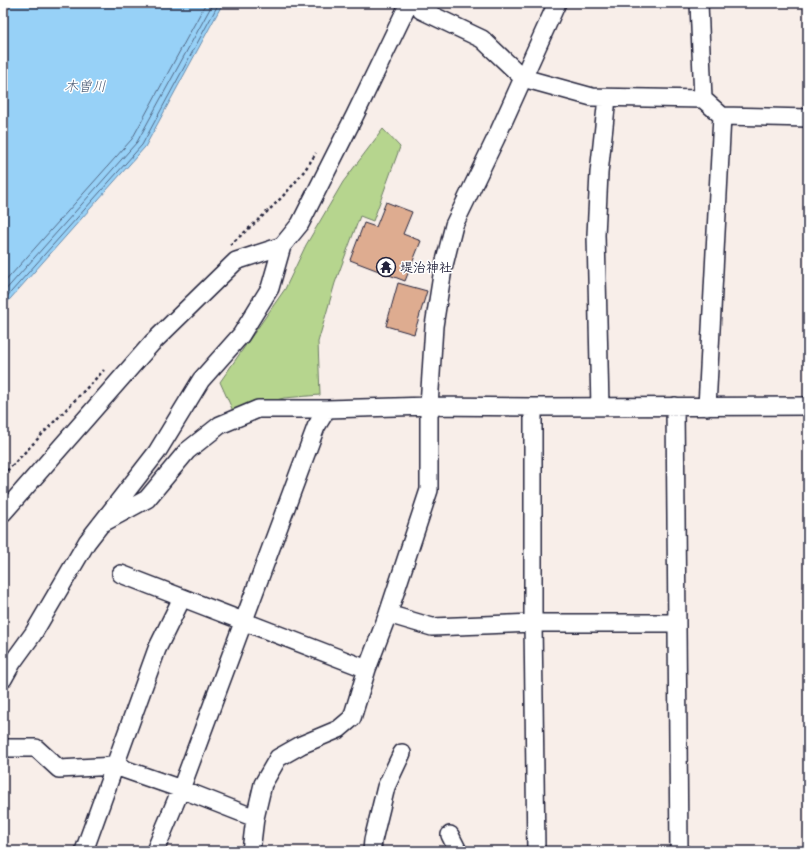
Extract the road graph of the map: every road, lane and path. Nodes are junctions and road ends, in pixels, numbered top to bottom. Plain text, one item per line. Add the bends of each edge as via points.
1 (557, 3) edge
2 (699, 3) edge
3 (415, 6) edge
4 (523, 78) junction
5 (607, 98) junction
6 (703, 99) junction
7 (722, 116) junction
8 (808, 118) edge
9 (318, 149) dead end
10 (282, 246) junction
11 (226, 248) dead end
12 (108, 366) dead end
13 (429, 406) junction
14 (675, 406) junction
15 (808, 406) edge
16 (534, 407) junction
17 (600, 407) junction
18 (707, 407) junction
19 (327, 409) junction
20 (3, 475) edge
21 (3, 513) edge
22 (101, 524) junction
23 (122, 574) dead end
24 (182, 598) junction
25 (388, 614) junction
26 (244, 623) junction
27 (533, 623) junction
28 (677, 623) junction
29 (367, 669) junction
30 (3, 679) edge
31 (3, 748) edge
32 (402, 753) dead end
33 (115, 766) junction
34 (181, 789) junction
35 (255, 818) junction
36 (450, 835) dead end
37 (84, 851) edge
38 (155, 851) edge
39 (251, 851) edge
40 (372, 851) edge
41 (458, 851) edge
42 (536, 851) edge
43 (679, 851) edge

1 - 4 street
2 - 6 street
3 - 4 street via 482,39
3 - 10 street via 355,115 300,224
4 - 5 street
4 - 13 street via 454,224 442,269 434,326
5 - 6 street
5 - 17 street via 596,235
6 - 7 street
7 - 8 street
7 - 18 street
9 - 11 path via 306,170 268,212
10 - 21 street via 236,261 152,343
10 - 22 street via 270,288 241,335 201,380 157,452
12 - 20 path
13 - 16 street
13 - 19 street
13 - 25 street via 428,490
14 - 17 street
14 - 18 street
14 - 28 street
15 - 18 street
16 - 17 street
16 - 27 street
19 - 22 street via 258,409 220,425 187,451 147,499
19 - 26 street via 316,427
22 - 30 street via 87,542
23 - 24 street
24 - 26 street
24 - 33 street via 157,649
25 - 27 street via 432,627
25 - 29 street
26 - 29 street
26 - 34 street
27 - 28 street
27 - 42 street
28 - 43 street
29 - 35 street via 352,718 339,729 278,758 263,784
31 - 33 street via 36,748 59,769
32 - 40 street via 386,787
33 - 34 street
33 - 37 street
34 - 35 street
34 - 38 street
35 - 39 street
36 - 41 street

